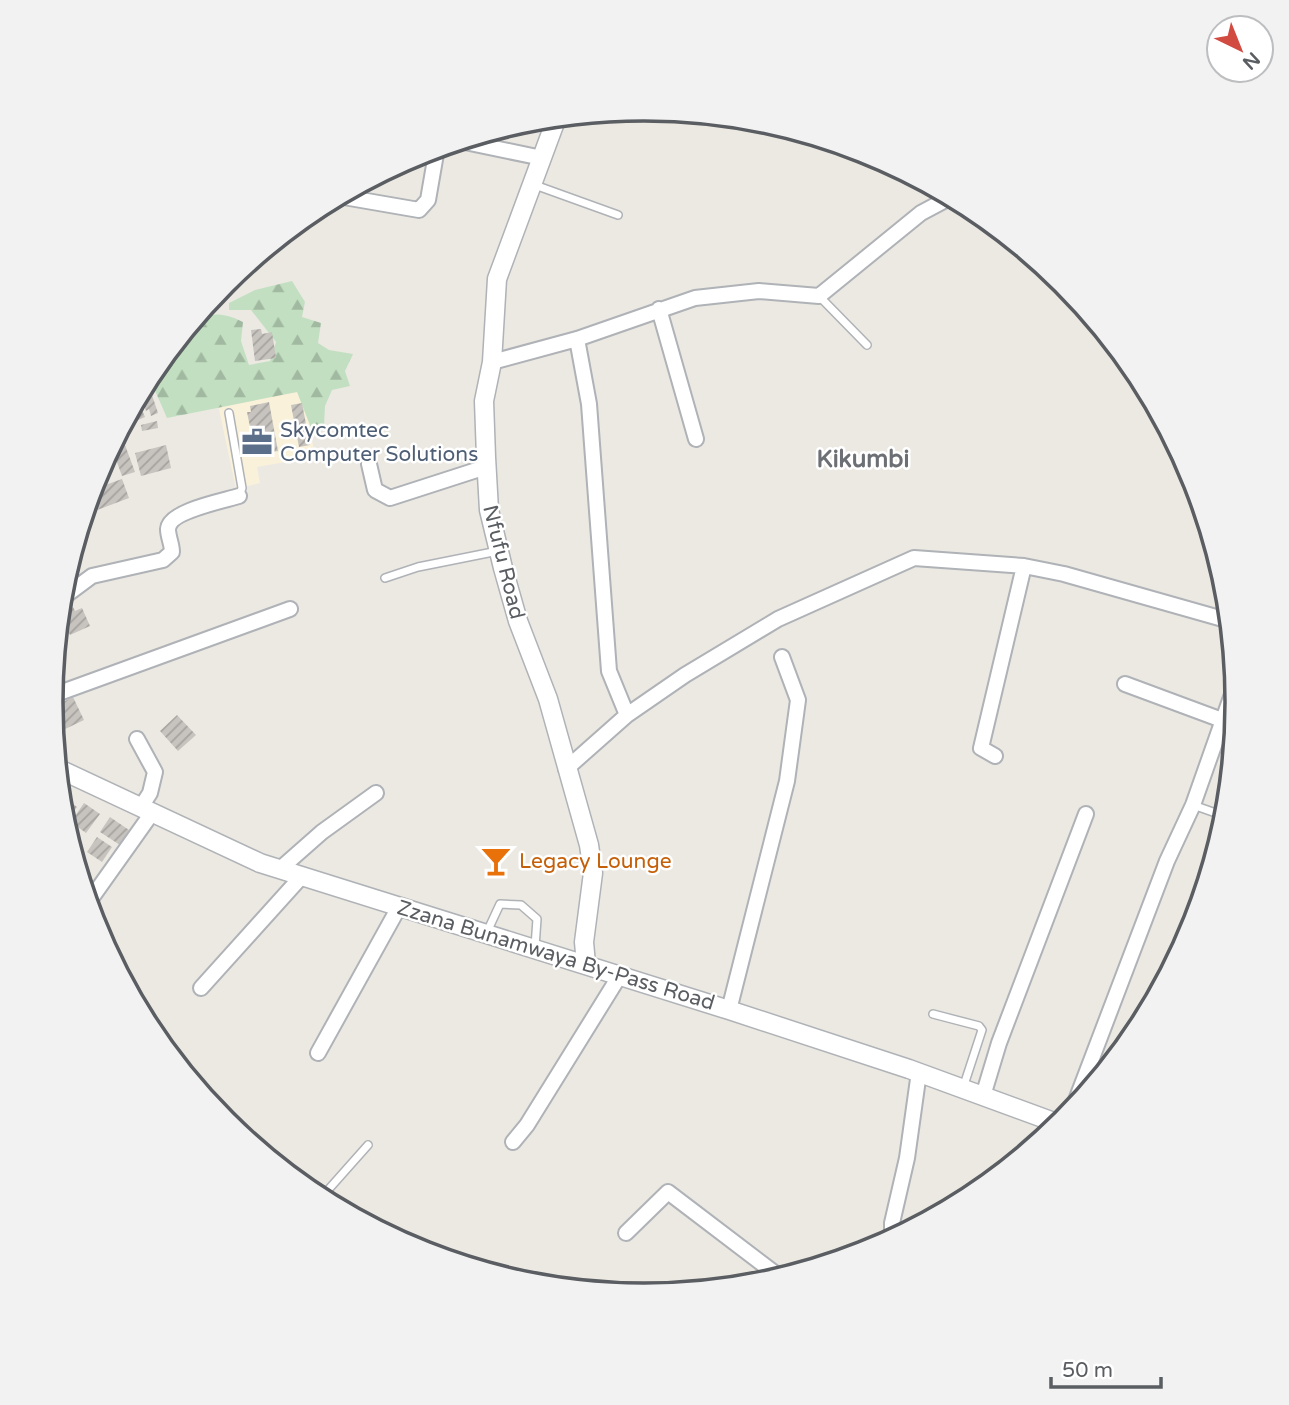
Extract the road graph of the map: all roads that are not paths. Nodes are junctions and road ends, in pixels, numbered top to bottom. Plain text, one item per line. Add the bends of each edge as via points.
1 (553, 129) edge
2 (480, 145) edge
3 (542, 158) junction
4 (435, 160) edge
5 (531, 183) junction
6 (354, 199) edge
7 (941, 202) edge
8 (618, 215) dead end
9 (819, 296) junction
10 (659, 309) junction
11 (578, 340) junction
12 (867, 345) dead end
13 (492, 362) junction
14 (229, 413) dead end
15 (696, 439) dead end
16 (369, 464) dead end
17 (486, 467) junction
18 (239, 496) joint
19 (498, 551) junction
20 (1024, 566) junction
21 (385, 578) dead end
22 (74, 589) edge
23 (290, 609) dead end
24 (1220, 618) edge
25 (782, 657) dead end
26 (1125, 684) dead end
27 (63, 692) edge
28 (1226, 712) edge
29 (627, 715) junction
30 (1223, 720) junction
31 (137, 739) dead end
32 (996, 756) dead end
33 (566, 769) junction
34 (67, 773) edge
35 (376, 793) dead end
36 (1193, 805) junction
37 (147, 810) junction
38 (1215, 813) edge
39 (1086, 814) dead end
40 (280, 869) junction
41 (302, 876) junction
42 (95, 892) edge
43 (400, 907) junction
44 (487, 933) junction
45 (535, 948) junction
46 (586, 964) junction
47 (620, 975) junction
48 (201, 988) dead end
49 (729, 1010) junction
50 (933, 1014) dead end
51 (318, 1053) dead end
52 (919, 1072) junction
53 (1081, 1087) edge
54 (963, 1088) junction
55 (983, 1096) junction
56 (1049, 1120) edge
57 (513, 1142) dead end
58 (368, 1145) dead end
59 (328, 1190) edge
60 (892, 1229) edge
61 (626, 1233) dead end
62 (770, 1270) edge

1 - 3 street, Nfufu Road
2 - 3 street
3 - 5 street, Nfufu Road
4 - 6 street via 428,200 419,210
5 - 8 lane
5 - 13 street, Nfufu Road via 496,279
7 - 9 street via 921,213
9 - 10 street via 759,291 695,298
9 - 12 lane
10 - 11 street
10 - 15 street
11 - 13 street
11 - 29 street via 589,404 609,671
13 - 17 street, Nfufu Road via 484,401
14 - 18 lane via 242,488
16 - 17 street via 375,490 390,498
17 - 19 street, Nfufu Road
18 - 22 street via 172,521 169,557 92,576
19 - 21 lane
19 - 33 street, Nfufu Road via 548,699
20 - 24 street
20 - 29 street via 914,558 778,619
20 - 32 street via 999,688 981,748
23 - 27 street
25 - 49 street via 798,700 787,781
26 - 30 street
28 - 30 street
29 - 33 street
30 - 36 street
31 - 37 street via 156,772
33 - 46 street, Nfufu Road via 582,814 593,873 584,942
34 - 37 street, Zzana Bunamwaya By-Pass Road
35 - 40 street
36 - 38 lane
36 - 53 street via 1167,860
37 - 40 street, Zzana Bunamwaya By-Pass Road
37 - 42 street
39 - 55 street
40 - 41 street, Zzana Bunamwaya By-Pass Road
41 - 43 street, Zzana Bunamwaya By-Pass Road
41 - 48 street
43 - 44 street, Zzana Bunamwaya By-Pass Road
43 - 51 street
44 - 45 street, Zzana Bunamwaya By-Pass Road
44 - 45 lane via 500,904 521,905 537,919
45 - 46 street, Zzana Bunamwaya By-Pass Road
46 - 47 street, Zzana Bunamwaya By-Pass Road
47 - 49 street, Zzana Bunamwaya By-Pass Road
47 - 57 street
49 - 52 street, Zzana Bunamwaya By-Pass Road
50 - 54 lane via 982,1030
52 - 54 street, Zzana Bunamwaya By-Pass Road
52 - 60 street
54 - 55 street, Zzana Bunamwaya By-Pass Road
55 - 56 street, Zzana Bunamwaya By-Pass Road
58 - 59 lane
61 - 62 street via 668,1192

